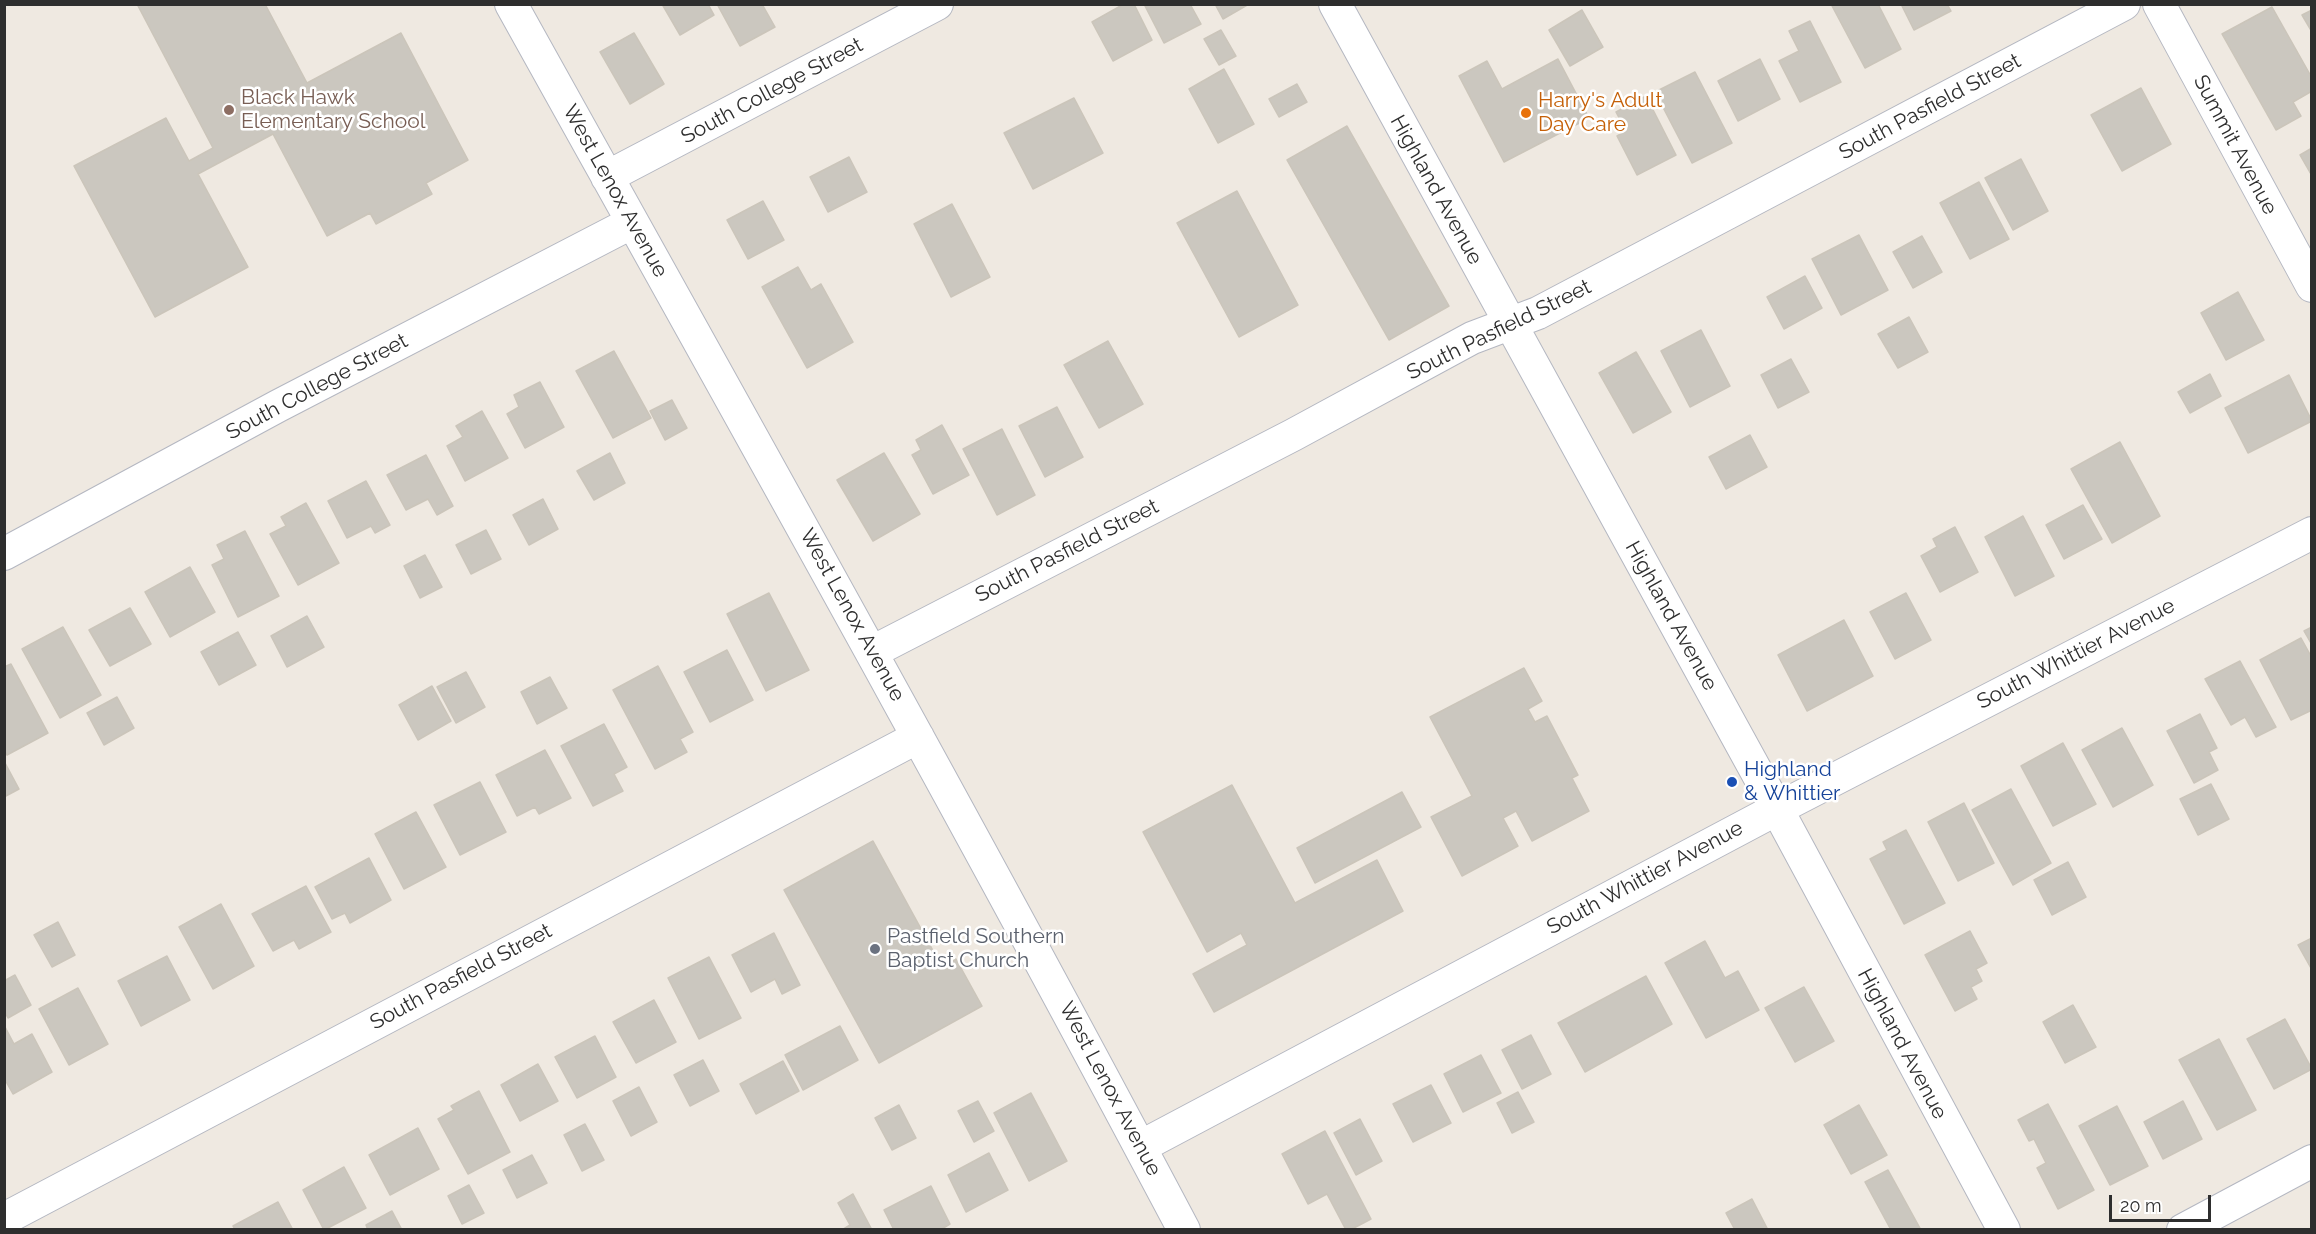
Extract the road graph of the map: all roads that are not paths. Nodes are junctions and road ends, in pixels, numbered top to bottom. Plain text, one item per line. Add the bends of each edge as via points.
1 (511, 4) edge
2 (937, 4) edge
3 (1335, 4) edge
4 (2124, 4) edge
5 (2159, 4) edge
6 (607, 177) junction
7 (631, 223) junction
8 (2312, 286) edge
9 (1509, 323) junction
10 (2312, 532) edge
11 (4, 554) edge
12 (872, 652) junction
13 (918, 737) junction
14 (1777, 809) junction
15 (1140, 1147) junction
16 (2312, 1161) edge
17 (4, 1219) edge
18 (1184, 1230) edge
19 (2004, 1230) edge
20 (2183, 1230) edge

1 - 6 street, West Lenox Avenue
2 - 6 street, South College Street
3 - 9 street, Highland Avenue
4 - 9 street, South Pasfield Street via 1538,313
5 - 8 street, Summit Avenue
6 - 7 street, West Lenox Avenue
7 - 11 street, South College Street
7 - 12 street, West Lenox Avenue
9 - 12 street, South Pasfield Street via 1472,338
9 - 14 street, Highland Avenue
10 - 14 street, South Whittier Avenue
12 - 13 street, West Lenox Avenue
13 - 15 street, West Lenox Avenue
13 - 17 street, South Pasfield Street
14 - 15 street, South Whittier Avenue
14 - 19 street, Highland Avenue
15 - 18 street, West Lenox Avenue
16 - 20 street

